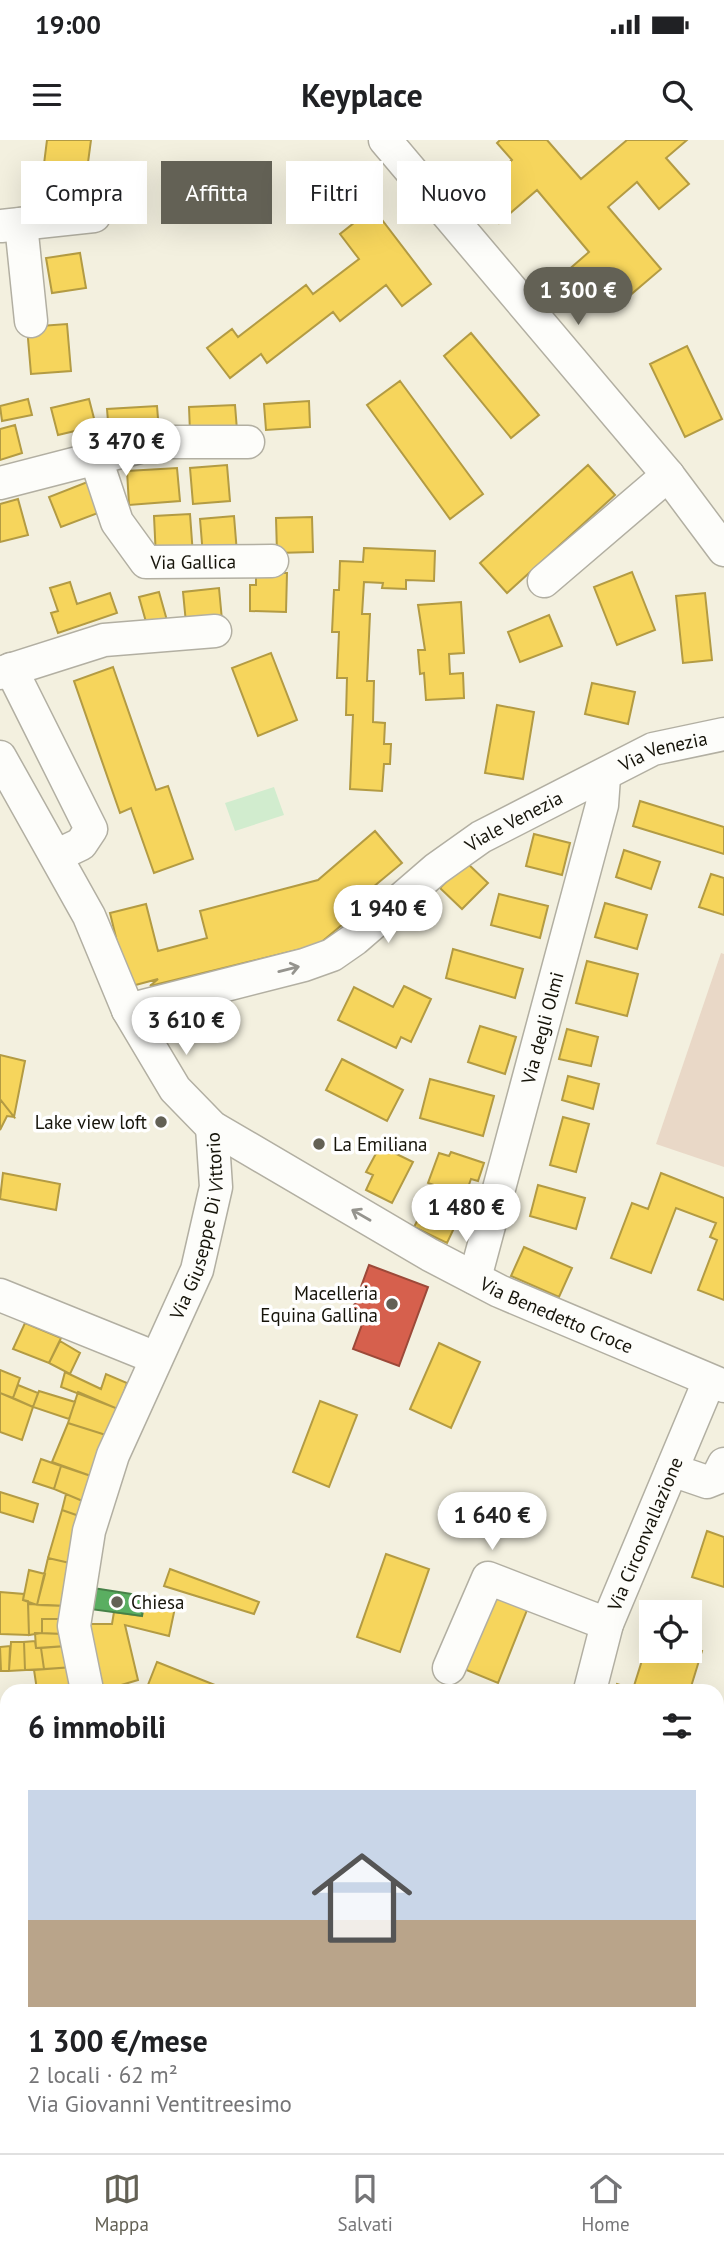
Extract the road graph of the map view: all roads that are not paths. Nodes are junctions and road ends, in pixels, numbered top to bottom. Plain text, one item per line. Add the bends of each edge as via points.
1 (385, 140) edge
2 (11, 225) edge
3 (31, 321) dead end
4 (248, 442) dead end
5 (96, 459) junction
6 (668, 475) junction
7 (0, 483) edge
8 (724, 550) edge
9 (272, 561) dead end
10 (544, 581) dead end
11 (215, 631) dead end
12 (5, 671) edge
13 (724, 734) edge
14 (0, 757) edge
15 (604, 777) junction
16 (58, 855) junction
17 (128, 1010) junction
18 (212, 1128) junction
19 (474, 1278) junction
20 (0, 1295) edge
21 (156, 1358) junction
22 (717, 1384) edge
23 (724, 1464) edge
24 (672, 1470) junction
25 (607, 1624) junction
26 (449, 1668) dead end
27 (85, 1684) edge
28 (592, 1684) edge

1 - 6 street
2 - 3 street
4 - 5 street via 159,442
5 - 7 street
5 - 9 street, Via Gallica via 117,522 146,562
6 - 8 street
6 - 10 street
11 - 12 street via 104,640
12 - 16 street via 91,829 81,844
13 - 15 street, Via Venezia via 653,750
14 - 16 street, Via Giuseppe Di Vittorio
17 -> 15 street, Viale Venezia via 332,955 481,837
15 - 19 street, Via degli Olmi via 602,805
16 - 17 street, Via Giuseppe Di Vittorio
17 - 18 street, Via Giuseppe Di Vittorio via 175,1089
19 -> 18 street, Via Benedetto Croce
18 - 21 street, Via Giuseppe Di Vittorio via 216,1187 197,1270
19 - 22 street, Via Benedetto Croce
20 - 21 street
21 - 27 street, Via Giuseppe Di Vittorio via 113,1455 89,1531 74,1626
22 - 24 street, Via Circonvallazione
23 - 24 street via 718,1478 707,1482
24 - 25 street, Via Circonvallazione
25 - 26 street via 488,1577
25 - 28 street, Via Circonvallazione

